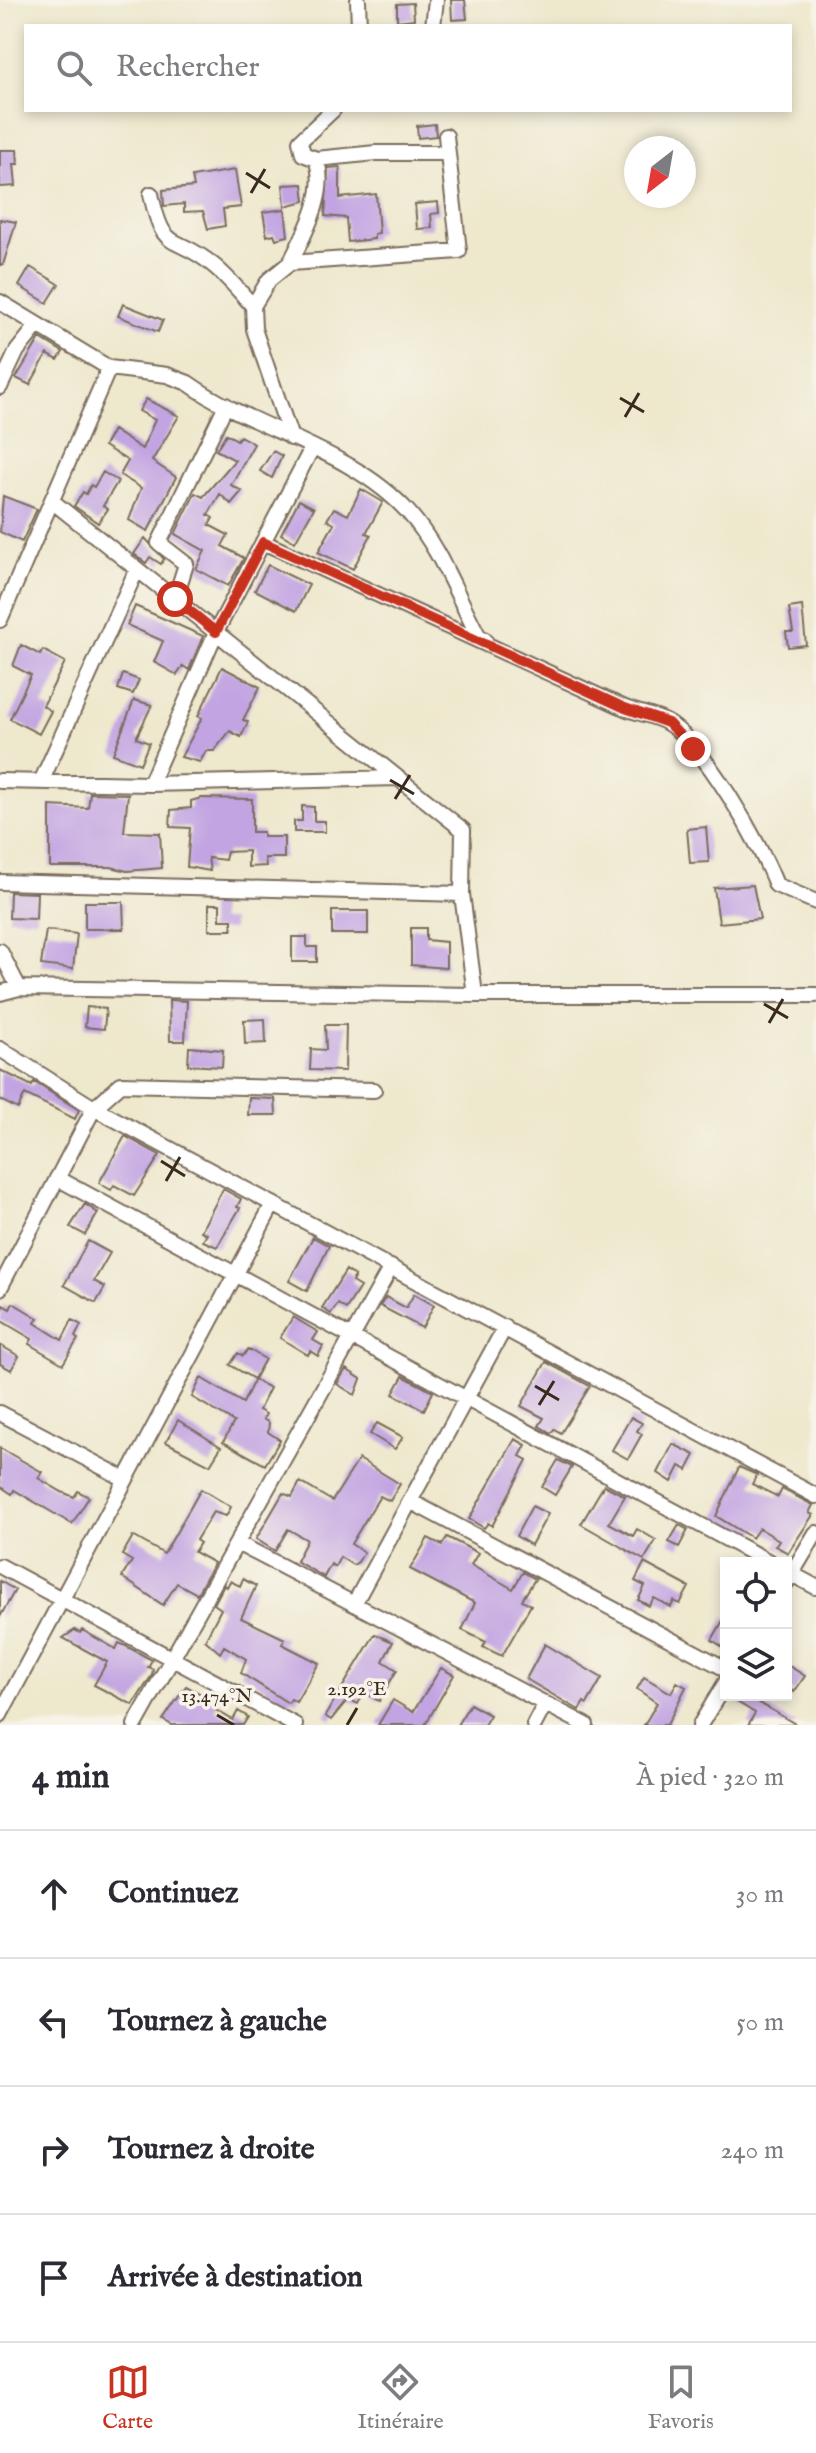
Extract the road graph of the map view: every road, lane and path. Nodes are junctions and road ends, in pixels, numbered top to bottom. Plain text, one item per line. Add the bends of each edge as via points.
1 (358, 0) edge
2 (436, 0) edge
3 (359, 24) edge
4 (433, 24) edge
5 (331, 112) edge
6 (446, 136) dead end
7 (448, 153) junction
8 (316, 159) junction
9 (151, 194) dead end
10 (290, 263) junction
11 (0, 302) edge
12 (253, 306) junction
13 (37, 326) junction
14 (109, 368) junction
15 (0, 387) edge
16 (226, 405) junction
17 (291, 438) junction
18 (312, 448) junction
19 (52, 501) junction
20 (263, 542) junction
21 (137, 569) junction
22 (175, 599) junction
23 (0, 620) edge
24 (216, 632) junction
25 (497, 649) junction
26 (398, 778) junction
27 (0, 781) edge
28 (41, 782) junction
29 (150, 784) junction
30 (0, 882) edge
31 (462, 894) junction
32 (816, 902) edge
33 (0, 951) edge
34 (19, 988) junction
35 (0, 993) edge
36 (475, 995) junction
37 (816, 995) edge
38 (0, 1049) edge
39 (374, 1090) dead end
40 (94, 1108) junction
41 (57, 1178) junction
42 (273, 1204) junction
43 (391, 1267) junction
44 (235, 1274) junction
45 (0, 1288) edge
46 (505, 1327) junction
47 (352, 1337) junction
48 (466, 1398) junction
49 (0, 1413) edge
50 (125, 1479) junction
51 (816, 1496) edge
52 (410, 1501) junction
53 (816, 1533) edge
54 (237, 1543) junction
55 (760, 1557) edge
56 (0, 1566) edge
57 (792, 1570) edge
58 (792, 1578) edge
59 (816, 1587) edge
60 (62, 1599) junction
61 (354, 1604) junction
62 (173, 1658) junction
63 (720, 1666) edge
64 (720, 1692) edge
65 (545, 1704) junction
66 (0, 1715) edge
67 (287, 1723) edge
68 (135, 1725) edge
69 (534, 1725) edge
70 (586, 1725) edge
71 (700, 1725) edge

1 - 3 street
2 - 4 street
5 - 8 street via 300,141 303,154
6 - 7 street
7 - 8 street
7 - 10 street via 459,251
8 - 10 street via 320,168 315,206
9 - 12 street via 158,228 169,242 213,265
10 - 12 street via 269,280
11 - 13 street
12 - 17 street via 254,329
13 - 14 street
13 - 15 street via 17,351
14 - 16 street via 167,375
14 - 19 street
16 - 17 street
16 - 22 street via 159,543 186,564
17 - 18 street
18 - 20 street
18 - 25 street via 360,474 409,512 431,543 478,635
19 - 21 street
19 - 23 street
20 - 24 street
20 - 25 street
21 - 22 street
21 - 28 street
22 - 24 street
24 - 26 street
24 - 29 street
25 - 32 street via 668,723 720,782 765,854 776,885
26 - 29 street
26 - 31 street via 463,830
27 - 28 street
28 - 29 street
30 - 31 street
31 - 36 street
33 - 34 street
34 - 35 street
34 - 36 street
36 - 37 street
38 - 40 street
39 - 40 street via 121,1084
40 - 41 street
40 - 42 street
41 - 44 street
41 - 45 street
42 - 43 street
42 - 44 street
43 - 46 street
43 - 47 street
44 - 47 street
44 - 50 street
46 - 48 street
46 - 51 street
47 - 48 street
47 - 54 street
48 - 52 street
48 - 55 street
49 - 50 street
50 - 60 street
52 - 61 street
52 - 63 street
53 - 57 street
54 - 61 street
54 - 62 street
56 - 60 street
58 - 59 street
60 - 62 street
60 - 66 street
61 - 65 street
62 - 67 street
62 - 68 street
64 - 71 street
65 - 69 street
65 - 70 street

